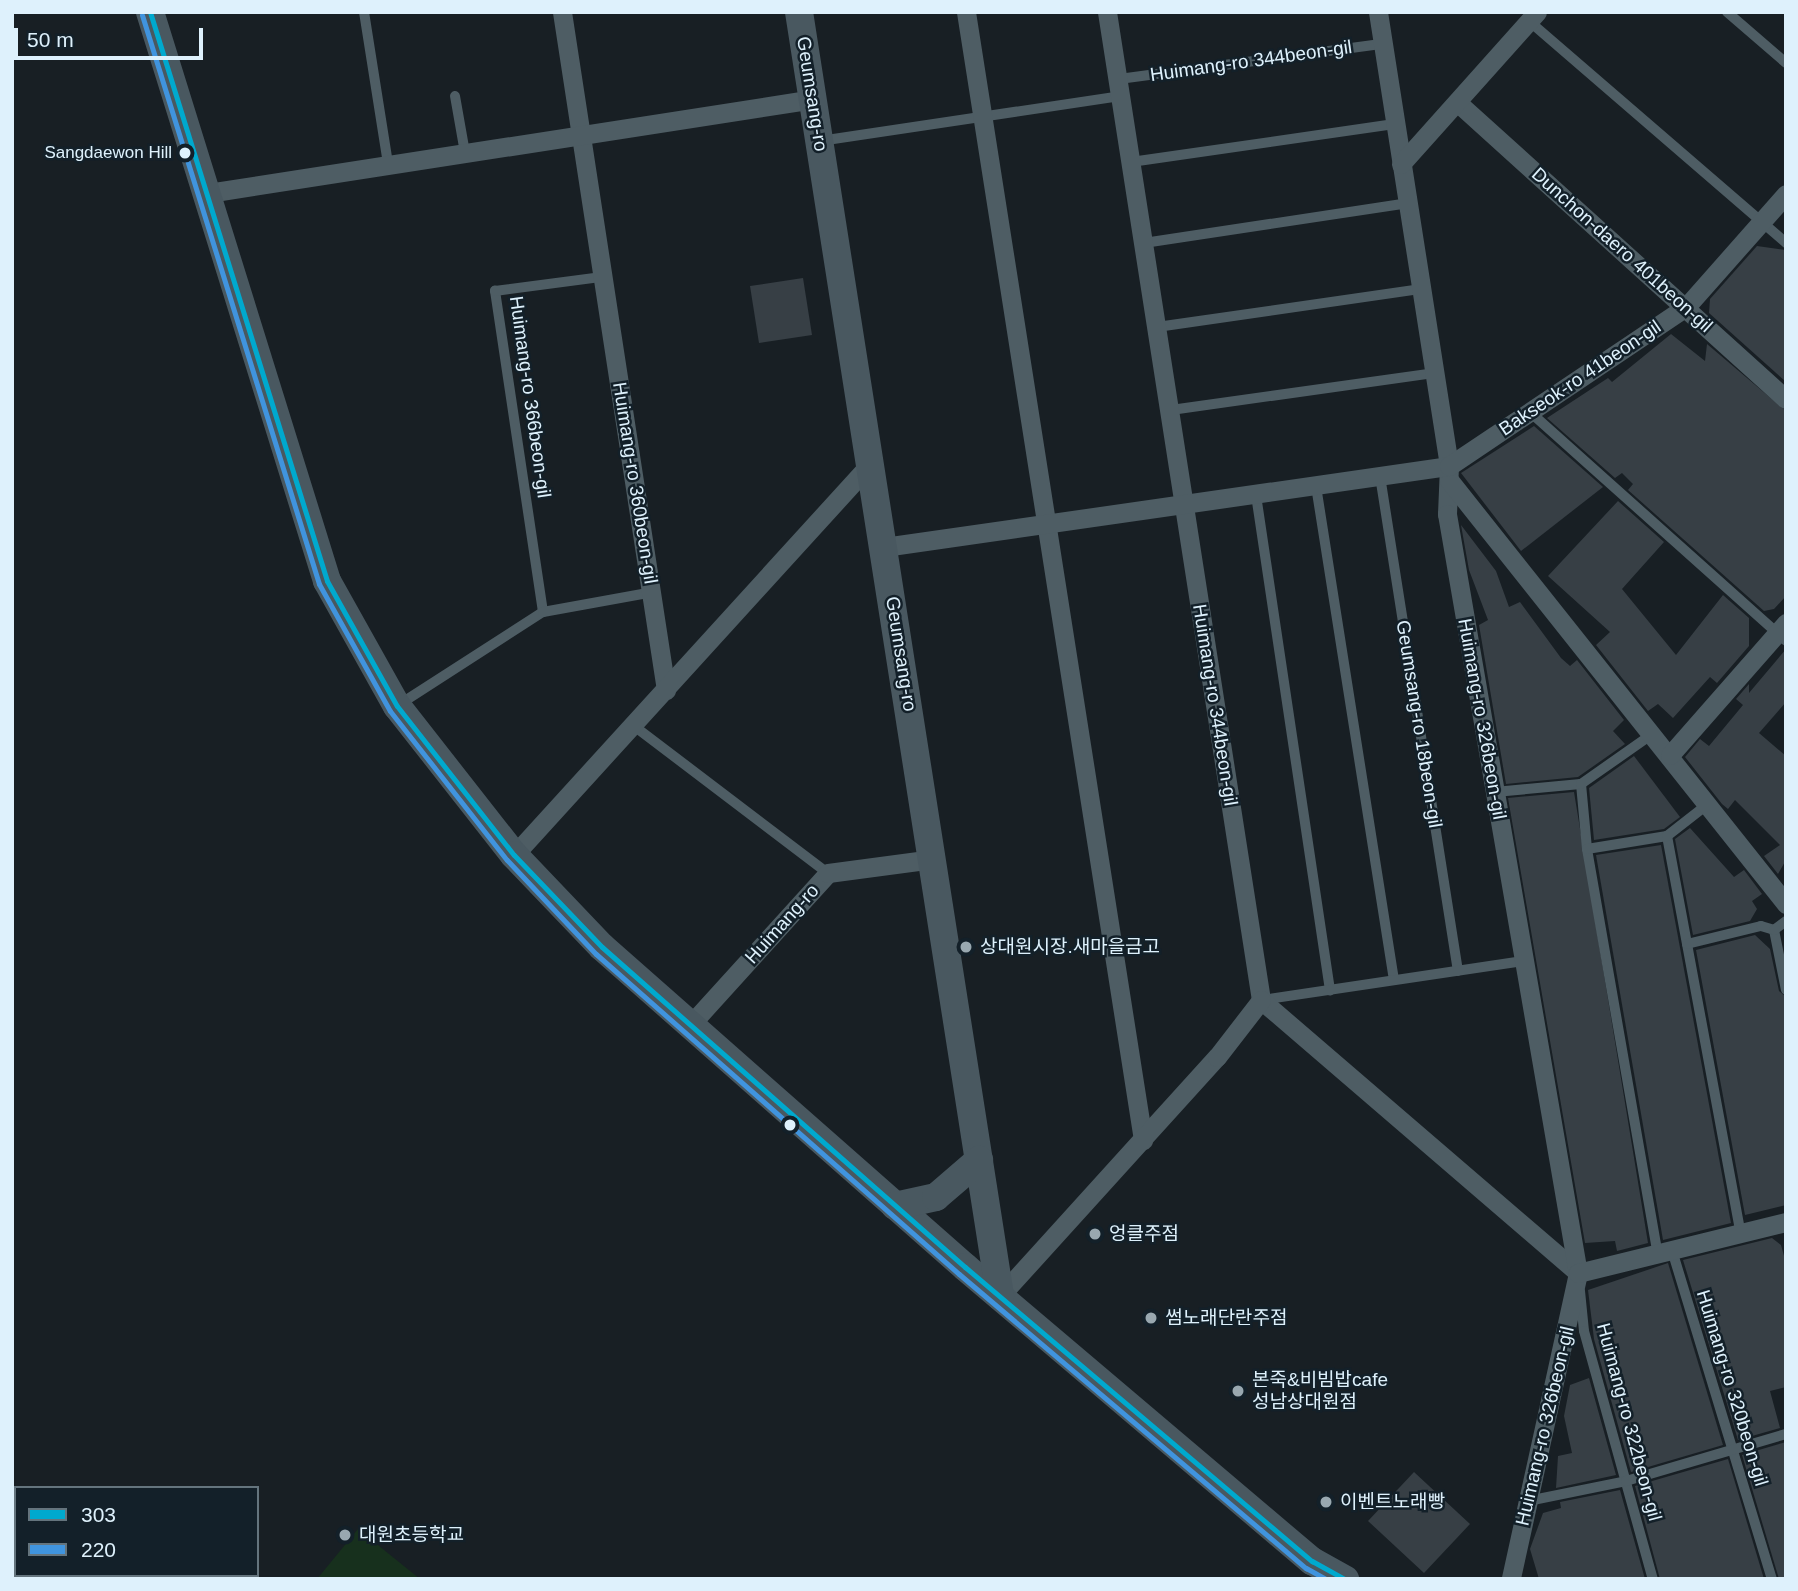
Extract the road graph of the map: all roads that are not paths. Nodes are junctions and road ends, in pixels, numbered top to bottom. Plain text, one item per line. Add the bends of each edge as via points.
1 (150, 12) edge
2 (364, 12) edge
3 (562, 12) edge
4 (799, 12) edge
5 (966, 12) edge
6 (1107, 12) edge
7 (1378, 12) edge
8 (1727, 12) edge
9 (1533, 16) edge
10 (1383, 44) junction
11 (1786, 63) edge
12 (1120, 87) junction
13 (455, 96) dead end
14 (814, 99) junction
15 (1457, 102) junction
16 (983, 116) junction
17 (1394, 124) junction
18 (579, 135) junction
19 (819, 141) junction
20 (465, 153) junction
21 (1131, 162) junction
22 (388, 163) junction
23 (1401, 164) junction
24 (208, 193) junction
25 (1786, 194) edge
26 (1407, 203) junction
27 (1762, 222) junction
28 (1144, 243) junction
29 (1786, 243) edge
30 (601, 277) junction
31 (1421, 289) junction
32 (1686, 307) junction
33 (1157, 327) junction
34 (1433, 373) junction
35 (1786, 399) edge
36 (1171, 410) junction
37 (1530, 412) junction
38 (871, 463) junction
39 (1449, 473) junction
40 (1380, 477) junction
41 (1316, 486) junction
42 (1256, 495) junction
43 (1184, 506) junction
44 (1049, 526) junction
45 (884, 547) junction
46 (653, 592) junction
47 (543, 612) junction
48 (1783, 633) edge
49 (666, 690) junction
50 (397, 706) junction
51 (634, 726) junction
52 (1648, 737) junction
53 (1670, 755) junction
54 (1581, 785) junction
55 (1494, 792) junction
56 (1708, 804) junction
57 (1667, 836) junction
58 (1587, 849) junction
59 (514, 855) junction
60 (933, 859) junction
61 (828, 873) junction
62 (1786, 904) edge
63 (1786, 921) edge
64 (1774, 930) junction
65 (1687, 944) junction
66 (1523, 961) junction
67 (1458, 971) junction
68 (1394, 980) junction
69 (1330, 990) junction
70 (1786, 990) edge
71 (1261, 1000) junction
72 (692, 1023) junction
73 (1143, 1140) junction
74 (979, 1160) junction
75 (895, 1206) junction
76 (1786, 1222) edge
77 (1744, 1231) junction
78 (1664, 1249) junction
79 (1578, 1273) junction
80 (1000, 1296) junction
81 (1786, 1434) edge
82 (1733, 1450) junction
83 (1626, 1481) junction
84 (1528, 1501) junction
85 (1345, 1579) edge
86 (1511, 1579) edge
87 (1653, 1579) edge
88 (1772, 1579) edge

1 - 24 main road
2 - 22 lane
3 - 18 street, Huimang-ro 360beon-gil
4 - 14 main road, Geumsang-ro
5 - 16 street
6 - 12 street, Huimang-ro 344beon-gil
7 - 10 street, Huimang-ro 326beon-gil
8 - 11 lane
9 - 15 street
9 - 27 lane
10 - 12 lane, Huimang-ro 344beon-gil
10 - 17 street, Huimang-ro 326beon-gil
12 - 16 lane
12 - 21 street, Huimang-ro 344beon-gil
13 - 20 lane
14 - 18 street
14 - 19 main road, Geumsang-ro
15 - 23 street
15 - 32 street, Dunchon-daero 401beon-gil
16 - 19 lane
16 - 44 street
17 - 21 lane
17 - 23 street, Huimang-ro 326beon-gil
18 - 20 street
18 - 30 street, Huimang-ro 360beon-gil
19 - 38 main road, Geumsang-ro
20 - 22 street
21 - 28 street, Huimang-ro 344beon-gil
22 - 24 street
23 - 26 street, Huimang-ro 326beon-gil
24 - 50 main road via 327,581
25 - 27 street, Bakseok-ro 41beon-gil
26 - 28 lane
26 - 31 street, Huimang-ro 326beon-gil
27 - 29 lane
27 - 32 street, Bakseok-ro 41beon-gil
28 - 33 street, Huimang-ro 344beon-gil
30 - 46 street, Huimang-ro 360beon-gil
30 - 47 lane, Huimang-ro 366beon-gil via 495,291
31 - 33 lane
31 - 34 street, Huimang-ro 326beon-gil
32 - 35 street, Dunchon-daero 401beon-gil
32 - 37 street, Bakseok-ro 41beon-gil
33 - 36 street, Huimang-ro 344beon-gil
34 - 36 lane
34 - 39 street, Huimang-ro 326beon-gil
36 - 43 street, Huimang-ro 344beon-gil
37 - 39 street, Bakseok-ro 41beon-gil
37 - 48 lane
38 - 45 main road, Geumsang-ro
38 - 49 street
39 - 40 street
39 - 52 street
39 - 55 street, Huimang-ro 326beon-gil via 1447,514
40 - 41 street
40 - 67 lane, Geumsang-ro 18beon-gil
41 - 42 street
41 - 68 lane
42 - 43 street
42 - 69 lane
43 - 44 street
43 - 71 street, Huimang-ro 344beon-gil
44 - 45 street
44 - 73 street
45 - 60 main road, Geumsang-ro
46 - 47 lane
46 - 49 street, Huimang-ro 360beon-gil
47 - 50 lane
48 - 53 street
49 - 51 street
50 - 59 main road
51 - 59 street
51 - 61 lane
52 - 53 street
52 - 54 lane
53 - 56 street
54 - 55 lane
54 - 58 lane, Huimang-ro 320beon-gil
55 - 66 street, Huimang-ro 326beon-gil
56 - 57 lane
56 - 62 street
57 - 58 lane
57 - 65 lane
58 - 78 lane, Huimang-ro 320beon-gil
59 - 72 main road via 603,947
60 - 61 street, Huimang-ro
60 - 74 main road, Geumsang-ro
61 - 72 street, Huimang-ro
63 - 64 lane
64 - 65 lane via 1761,926
64 - 70 lane
65 - 77 lane
66 - 67 lane
66 - 79 street, Huimang-ro 326beon-gil
67 - 68 lane
68 - 69 lane
69 - 71 lane
71 - 73 street
71 - 79 street
72 - 75 main road
73 - 80 street
74 - 75 main road via 936,1197
74 - 80 main road, Geumsang-ro
75 - 80 main road
76 - 77 street
77 - 78 street
78 - 79 street
78 - 82 lane, Huimang-ro 320beon-gil
79 - 83 lane, Huimang-ro 322beon-gil via 1584,1331
79 - 84 street, Huimang-ro 326beon-gil
80 - 85 main road via 1312,1561
81 - 82 lane
82 - 83 lane
82 - 88 lane, Huimang-ro 320beon-gil
83 - 84 lane
83 - 87 lane, Huimang-ro 322beon-gil
84 - 86 street, Huimang-ro 326beon-gil

